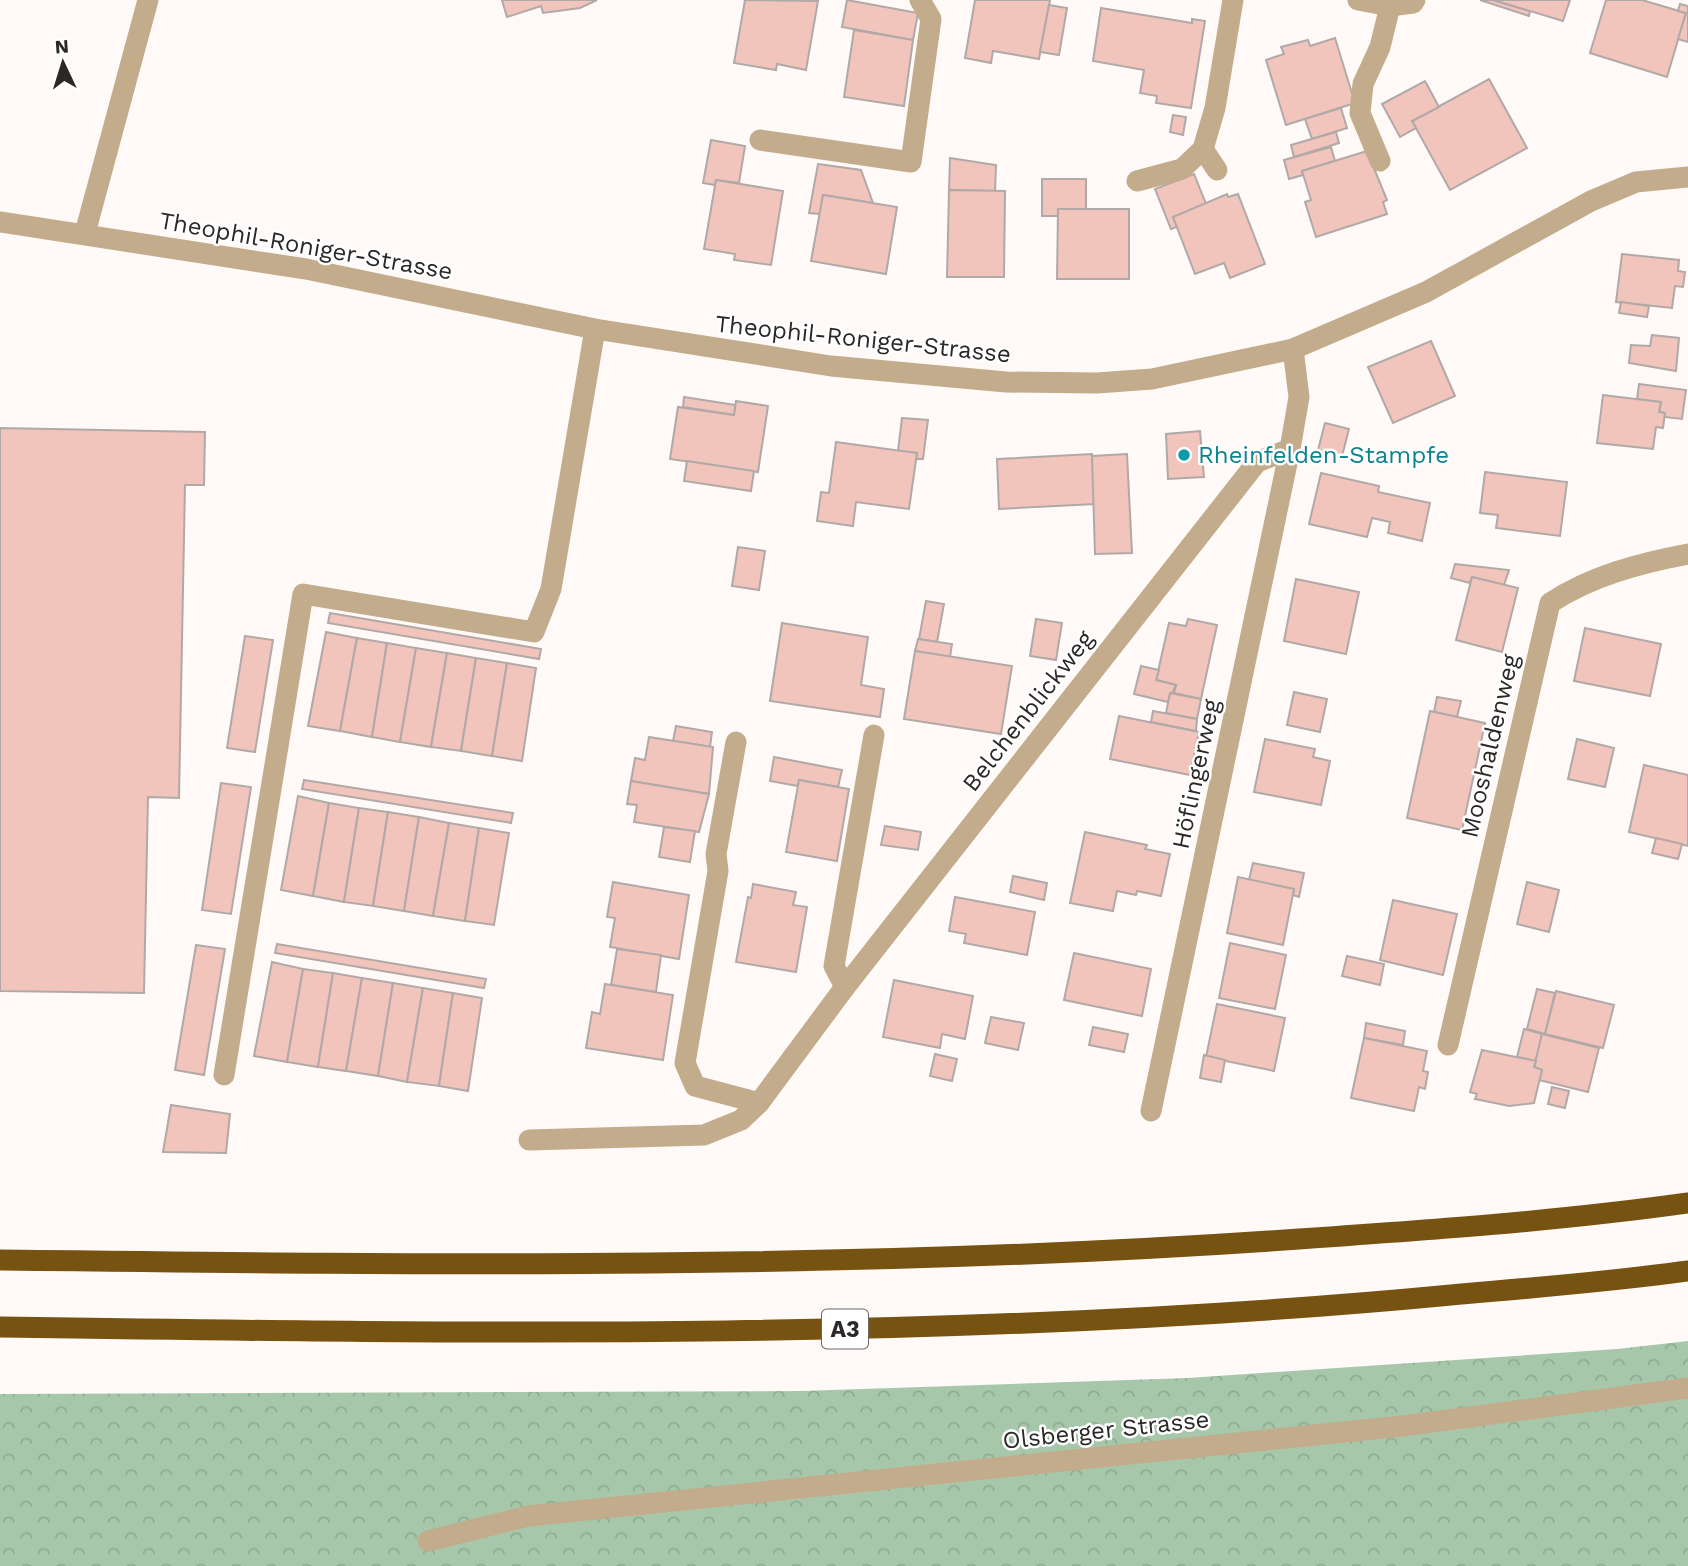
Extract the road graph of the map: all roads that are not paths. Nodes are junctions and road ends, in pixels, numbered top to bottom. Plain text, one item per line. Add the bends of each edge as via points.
1 (148, 0) edge
2 (920, 0) edge
3 (1233, 0) edge
4 (1357, 0) edge
5 (1415, 0) edge
6 (1390, 6) junction
7 (760, 140) dead end
8 (1203, 149) junction
9 (1381, 161) dead end
10 (1217, 170) dead end
11 (1688, 177) edge
12 (1137, 181) dead end
13 (0, 222) edge
14 (85, 233) junction
15 (595, 329) junction
16 (1293, 349) junction
17 (1290, 449) junction
18 (1688, 554) edge
19 (874, 735) dead end
20 (736, 742) dead end
21 (845, 987) junction
22 (1448, 1045) dead end
23 (224, 1075) dead end
24 (759, 1103) junction
25 (1151, 1111) dead end
26 (529, 1140) dead end
27 (1688, 1203) edge
28 (0, 1260) edge
29 (1688, 1271) edge
30 (0, 1327) edge
31 (1688, 1388) edge
32 (428, 1541) dead end

1 - 14 street
2 - 7 street via 931,19 911,162
3 - 8 street via 1215,108
4 - 6 street
5 - 6 street
6 - 9 street via 1380,47 1363,84 1360,113
8 - 10 street
8 - 12 street via 1182,169
11 - 16 street, Theophil-Roniger-Strasse via 1636,182 1591,201 1426,292
13 - 14 street, Theophil-Roniger-Strasse
14 - 15 street, Theophil-Roniger-Strasse via 306,269
15 - 16 street, Theophil-Roniger-Strasse via 831,366 1006,382 1152,379
15 - 23 street via 551,589 534,632 303,594
16 - 17 street via 1299,397
17 - 21 street, Belchenblickweg via 1257,461
17 - 25 street, Höflingerweg
18 - 22 street, Mooshaldenweg via 1578,585 1550,603
19 - 21 street via 834,966
20 - 24 street via 685,1063 695,1086
21 - 24 street, Belchenblickweg
24 - 26 street, Belchenblickweg via 741,1120 704,1135
27 - 28 highway via 1375,1234 944,1259 643,1264
29 - 30 highway, A3 via 1373,1303 936,1327 608,1333
31 - 32 street, Olsberger Strasse via 1402,1426 528,1516

